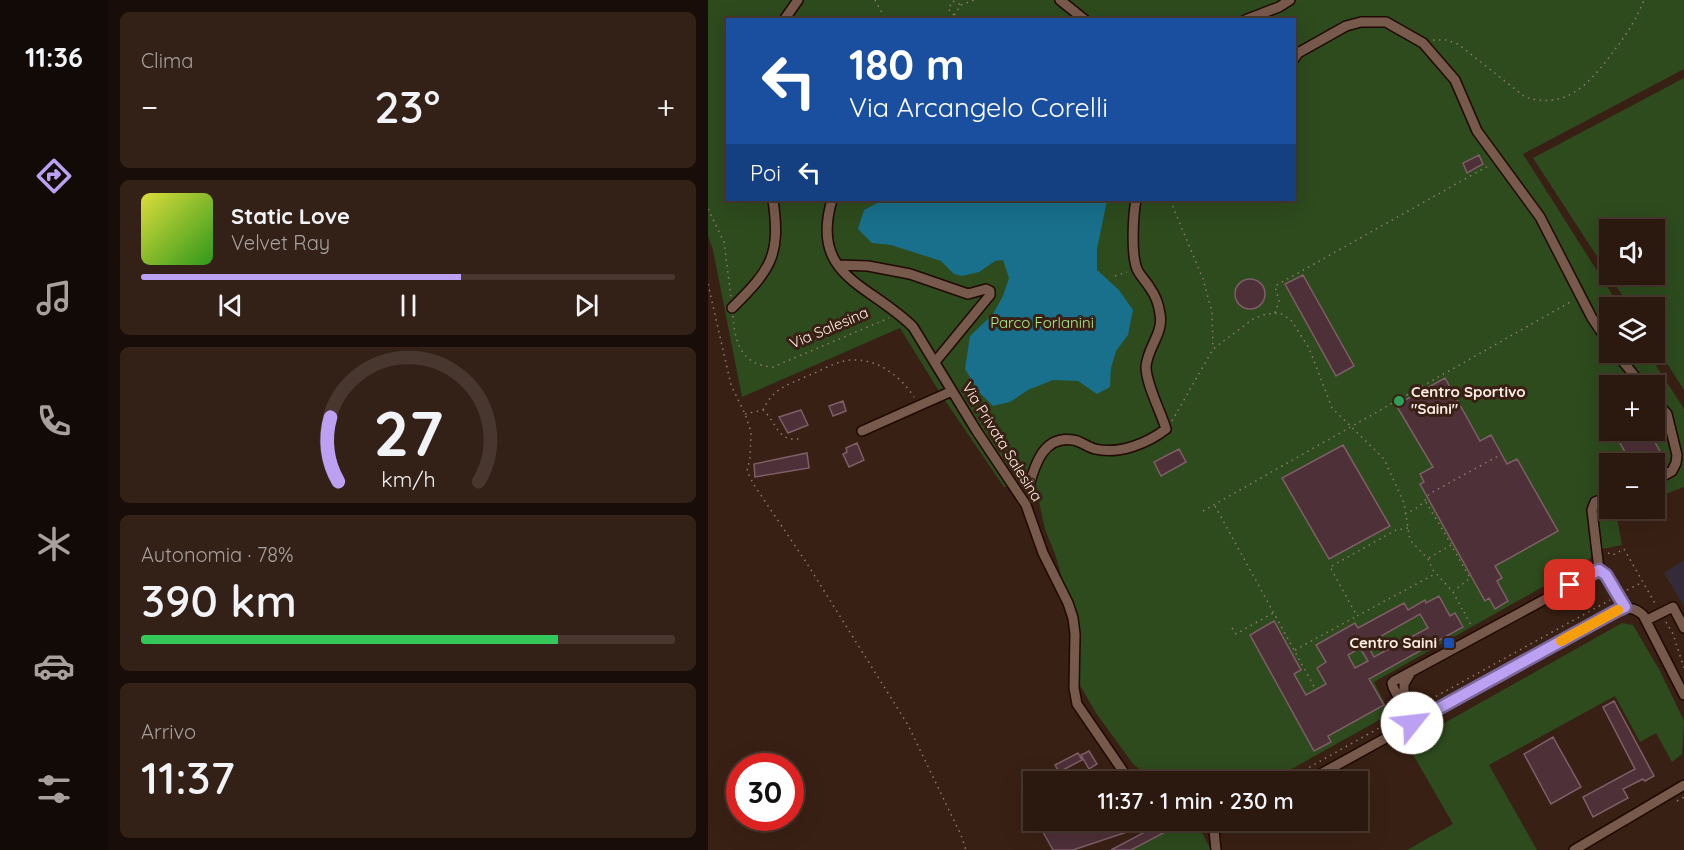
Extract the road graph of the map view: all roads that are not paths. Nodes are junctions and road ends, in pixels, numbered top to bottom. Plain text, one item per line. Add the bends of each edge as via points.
1 (798, 0) edge
2 (1060, 0) edge
3 (1290, 0) edge
4 (785, 18) edge
5 (1083, 18) edge
6 (1250, 18) edge
7 (1296, 56) edge
8 (772, 201) edge
9 (832, 201) edge
10 (1136, 201) edge
11 (837, 265) junction
12 (732, 308) road end
13 (1599, 328) edge
14 (935, 362) junction
15 (1624, 363) edge
16 (1634, 375) edge
17 (952, 391) junction
18 (1665, 412) edge
19 (862, 432) dead end
20 (1665, 475) edge
21 (1025, 490) junction
22 (1599, 501) edge
23 (1599, 570) junction
24 (1625, 607) junction
25 (1647, 620) junction
26 (1684, 628) edge
27 (1684, 695) edge
28 (1412, 723) junction
29 (1123, 771) edge
30 (1326, 771) edge
31 (1684, 785) edge
32 (1214, 831) edge
33 (1216, 850) edge
34 (1574, 850) edge

1 - 4 street
2 - 5 street
3 - 6 street
7 - 13 street via 1346,26 1361,22 1386,22 1423,43 1455,80 1477,131 1540,217
8 - 12 street via 777,225 769,265
9 - 11 street via 827,239
10 - 21 street via 1137,268 1161,314 1146,368 1166,429 1123,449 1095,449 1071,439 1053,443 1044,449
11 - 14 street via 900,314
11 - 14 street via 910,274 959,293 990,291
14 - 17 street, Via Privata Salesina
15 - 16 street
17 - 19 street
17 - 21 street, Via Privata Salesina
18 - 20 street via 1677,455 1672,471
21 - 29 street, Via Privata Salesina via 1026,505 1043,553 1072,618 1077,704
22 - 23 street via 1592,510
23 - 24 street
23 - 28 street via 1413,671 1403,690 1406,713
24 - 25 street via 1639,611
24 - 28 street
25 - 26 street via 1673,607
25 - 27 street
28 - 30 street
31 - 34 street
32 - 33 street

